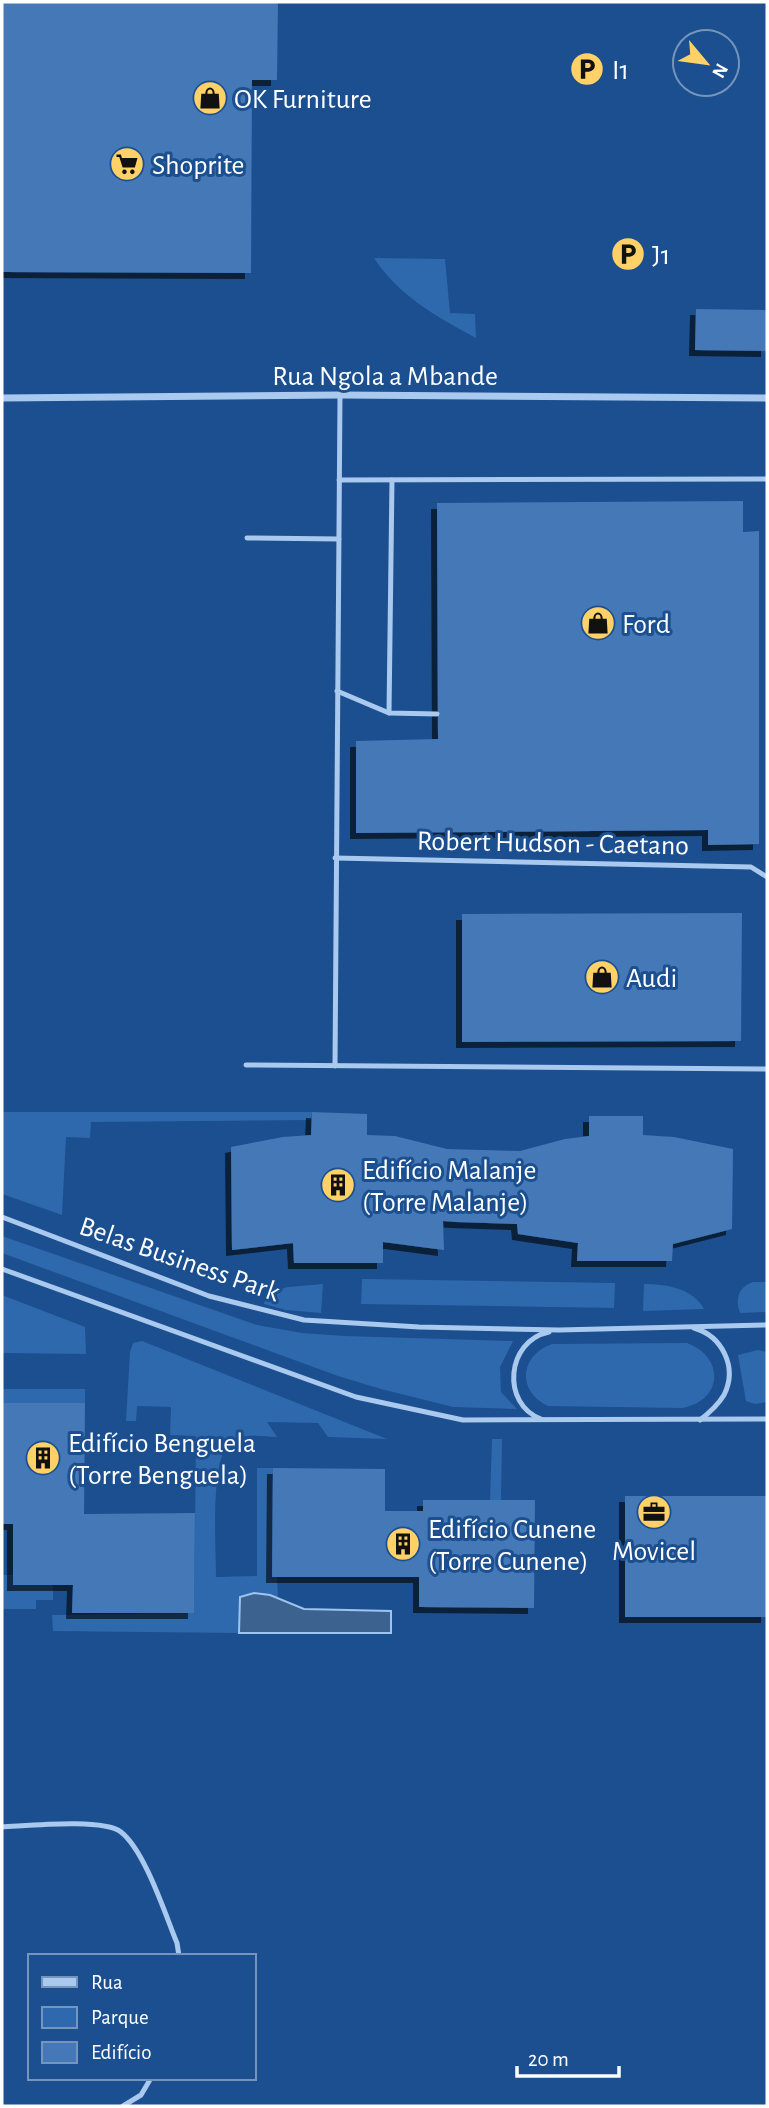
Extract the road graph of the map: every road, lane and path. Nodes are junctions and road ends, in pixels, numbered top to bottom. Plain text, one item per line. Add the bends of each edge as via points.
1 (340, 395) junction
2 (2, 398) edge
3 (767, 398) edge
4 (767, 479) edge
5 (340, 480) junction
6 (392, 480) junction
7 (247, 538) dead end
8 (339, 539) junction
9 (337, 691) junction
10 (389, 713) junction
11 (437, 714) dead end
12 (335, 859) junction
13 (767, 877) edge
14 (246, 1065) dead end
15 (335, 1066) junction
16 (767, 1069) edge
17 (2, 1217) edge
18 (2, 1269) edge
19 (767, 1325) edge
20 (681, 1326) junction
21 (558, 1330) junction
22 (767, 1419) edge
23 (700, 1420) junction
24 (546, 1421) junction
25 (2, 1826) edge
26 (179, 1954) edge
27 (151, 2080) edge
28 (122, 2106) edge

1 - 2 street, Rua Ngola a Mbande
1 - 3 street, Rua Ngola a Mbande
1 - 5 lane
4 - 6 lane
5 - 6 lane
5 - 8 lane
6 - 10 lane
7 - 8 lane
8 - 9 lane
9 - 10 lane
9 - 12 lane
10 - 11 lane
12 - 13 lane, Robert Hudson - Caetano via 751,867
12 - 15 lane
14 - 15 lane
15 - 16 lane
17 - 21 lane, Belas Business Park via 209,1296 304,1320
18 - 24 lane via 356,1397 463,1420
19 - 20 lane, Belas Business Park
20 - 21 lane, Belas Business Park
20 - 23 lane, Belas Business Park via 711,1336 728,1363 724,1395
21 - 24 lane, Belas Business Park via 528,1343 513,1371 520,1403 530,1415
22 - 23 lane
23 - 24 lane
25 - 26 lane via 89,1824 119,1830 137,1850
27 - 28 lane via 141,2095

